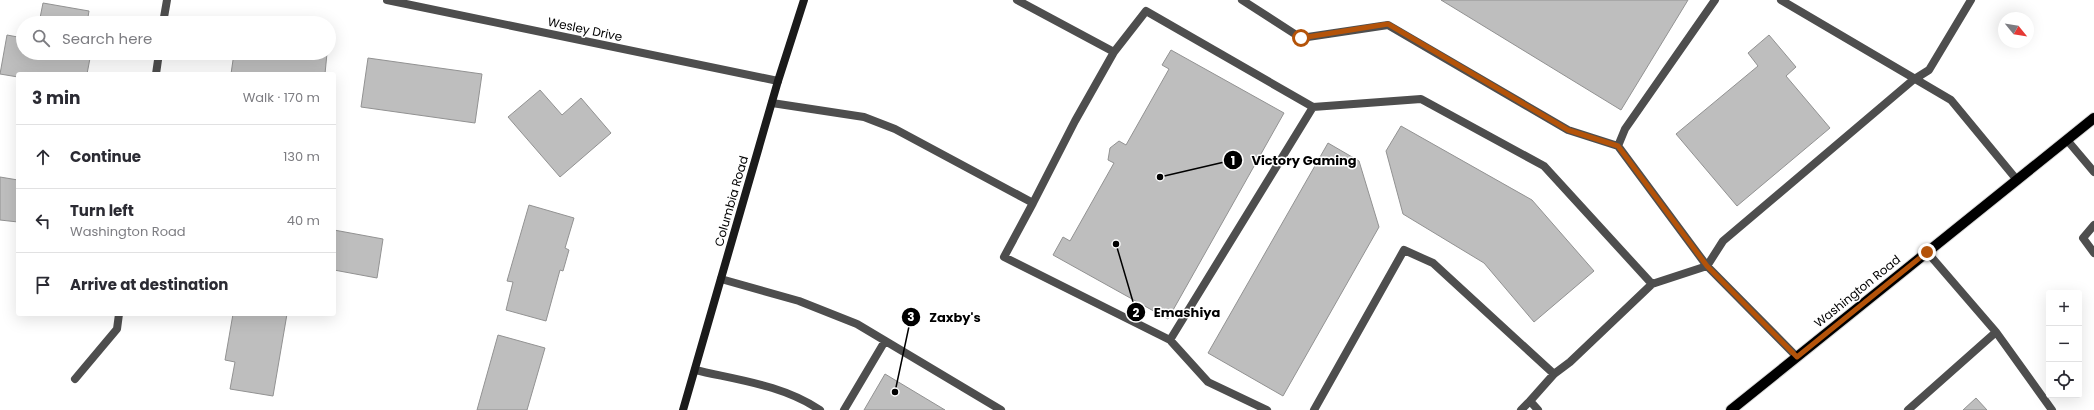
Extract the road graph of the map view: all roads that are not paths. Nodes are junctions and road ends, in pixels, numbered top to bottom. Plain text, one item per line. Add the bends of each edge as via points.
1 (167, 0) edge
2 (386, 0) edge
3 (804, 0) edge
4 (1017, 0) edge
5 (1242, 0) edge
6 (1715, 0) edge
7 (1781, 0) edge
8 (1971, 0) edge
9 (164, 16) edge
10 (1114, 52) junction
11 (158, 60) edge
12 (156, 72) edge
13 (778, 80) junction
14 (1913, 80) junction
15 (772, 103) junction
16 (1314, 107) junction
17 (2094, 118) edge
18 (2067, 140) junction
19 (1618, 146) junction
20 (2094, 172) edge
21 (2017, 180) junction
22 (1032, 202) junction
23 (2094, 225) edge
24 (1927, 252) junction
25 (2094, 253) edge
26 (1707, 266) junction
27 (721, 279) junction
28 (1652, 284) junction
29 (119, 316) edge
30 (1996, 332) junction
31 (1170, 340) junction
32 (885, 341) junction
33 (1797, 357) junction
34 (695, 370) junction
35 (1554, 374) junction
36 (75, 379) dead end
37 (1530, 402) junction
38 (683, 410) edge
39 (820, 410) edge
40 (844, 410) edge
41 (1001, 410) edge
42 (1267, 410) edge
43 (1314, 410) edge
44 (1521, 410) edge
45 (1538, 410) edge
46 (1731, 410) edge
47 (1908, 410) edge
48 (2052, 410) edge

1 - 9 street
2 - 13 street, Wesley Drive
3 - 13 main road, Columbia Road
4 - 10 street
5 - 19 street via 1301,38 1388,24 1568,130
6 - 19 street via 1626,129
7 - 14 street
8 - 14 street via 1929,70
10 - 16 street via 1146,11
10 - 22 street
11 - 12 street
13 - 15 main road, Columbia Road
14 - 21 street via 1951,100
14 - 26 street via 1723,241
15 - 22 street via 864,117 895,130
15 - 27 main road, Columbia Road
16 - 28 street via 1421,99 1544,166
16 - 31 street
17 - 18 main road, Washington Road
18 - 20 street
18 - 21 main road, Washington Road
19 - 26 street
21 - 24 main road, Washington Road
22 - 31 street via 1004,257
23 - 25 street via 2082,238
24 - 30 street
24 - 33 main road, Washington Road
26 - 28 street
26 - 33 street
27 - 32 street via 799,301 857,324
27 - 34 main road, Columbia Road
28 - 35 street
29 - 36 street via 117,329
30 - 47 street
30 - 48 street
31 - 42 street via 1208,382
32 - 40 street
32 - 41 street
33 - 46 main road, Washington Road
34 - 38 main road, Columbia Road
34 - 39 street via 780,389
35 - 37 street
35 - 43 street via 1433,262 1404,250
37 - 44 street
37 - 45 street

